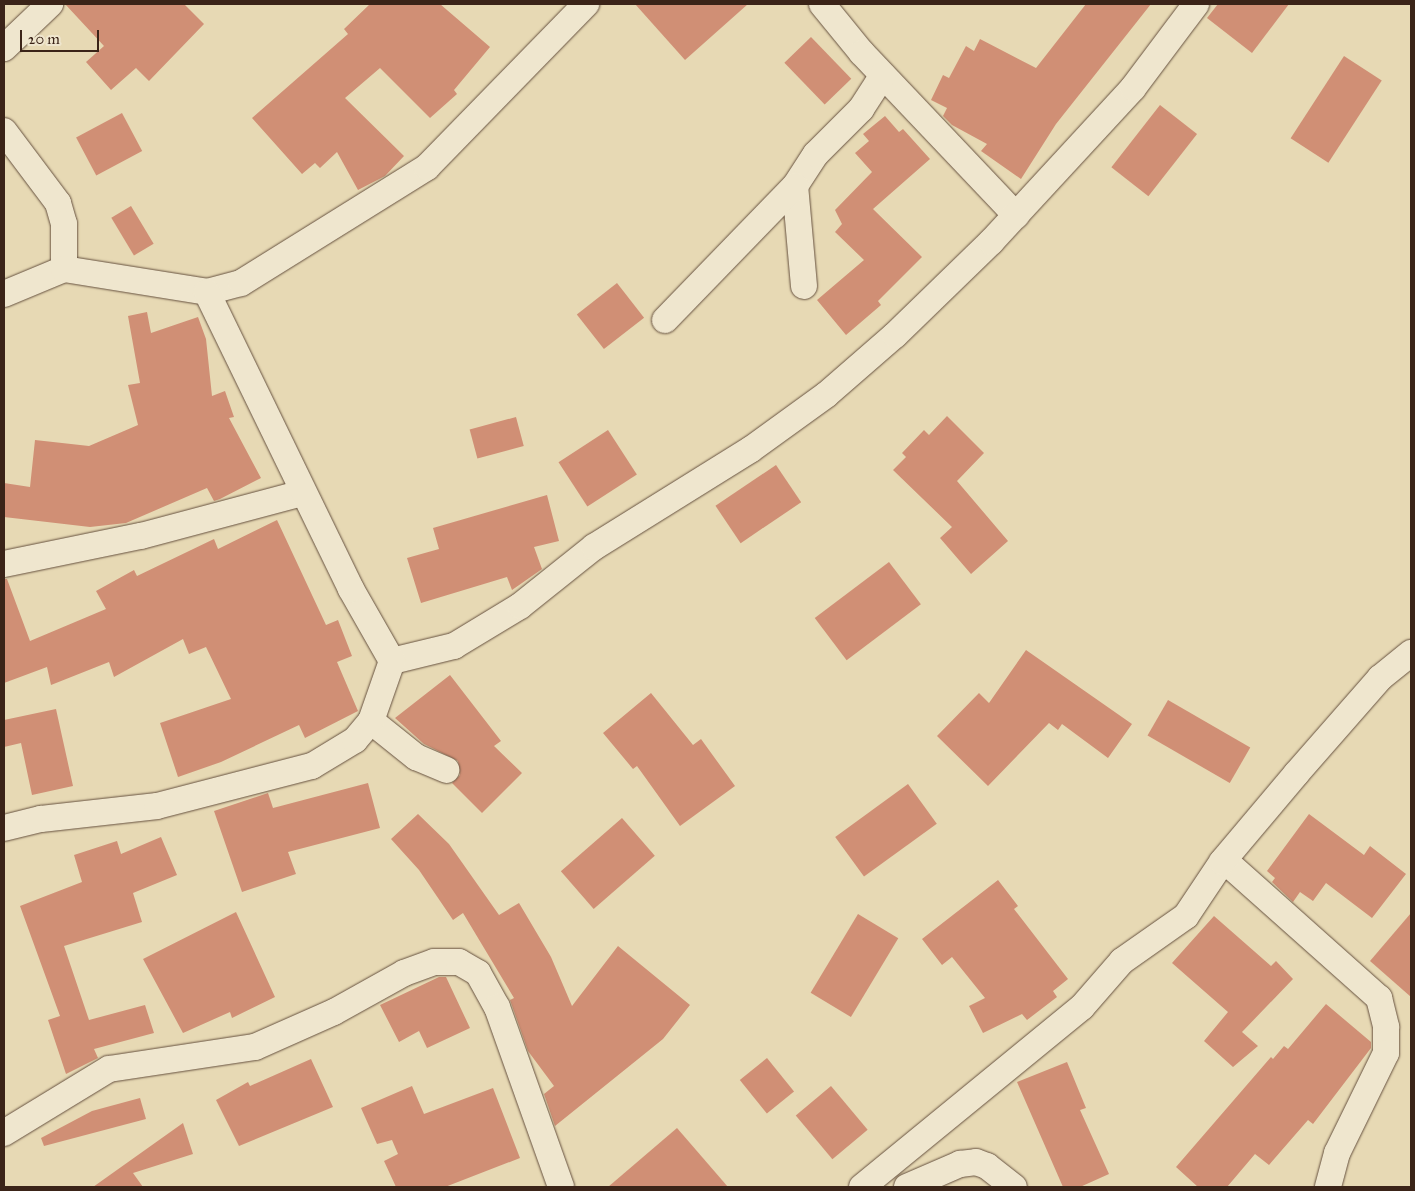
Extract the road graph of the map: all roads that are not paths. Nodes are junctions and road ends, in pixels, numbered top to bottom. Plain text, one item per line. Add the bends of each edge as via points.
1 (50, 4) edge
2 (586, 4) edge
3 (822, 4) edge
4 (1196, 4) edge
5 (4, 48) edge
6 (883, 75) junction
7 (4, 131) edge
8 (796, 186) junction
9 (1016, 215) junction
10 (64, 269) junction
11 (804, 286) dead end
12 (207, 292) junction
13 (4, 294) edge
14 (664, 320) dead end
15 (303, 493) junction
16 (4, 564) edge
17 (1411, 652) edge
18 (392, 661) junction
19 (371, 720) junction
20 (446, 770) dead end
21 (4, 828) edge
22 (1224, 860) junction
23 (4, 1133) edge
24 (561, 1187) edge
25 (862, 1187) edge
26 (907, 1187) edge
27 (1014, 1187) edge
28 (1328, 1187) edge

1 - 5 street
2 - 12 street via 427,168 241,284
3 - 6 street
4 - 9 street via 1133,88
6 - 8 street via 860,109 816,154
6 - 9 street
7 - 10 street via 58,203 64,224
8 - 11 street
8 - 14 street
9 - 18 street via 895,335 826,395 750,450 594,547 520,606 454,646
10 - 12 street
10 - 13 street
12 - 15 street
15 - 16 street via 141,536
15 - 18 street
17 - 22 street via 1380,678
18 - 19 street
19 - 20 street via 416,757
19 - 21 street via 355,740 312,766 157,806 41,819
22 - 25 street via 1186,916 1122,961 1082,1007
22 - 28 street via 1380,998 1386,1027 1386,1053 1337,1153
23 - 24 street via 109,1070 254,1047 334,1012 404,973 434,962 459,962 478,973 497,1006
26 - 27 street via 960,1164 976,1162 987,1166

